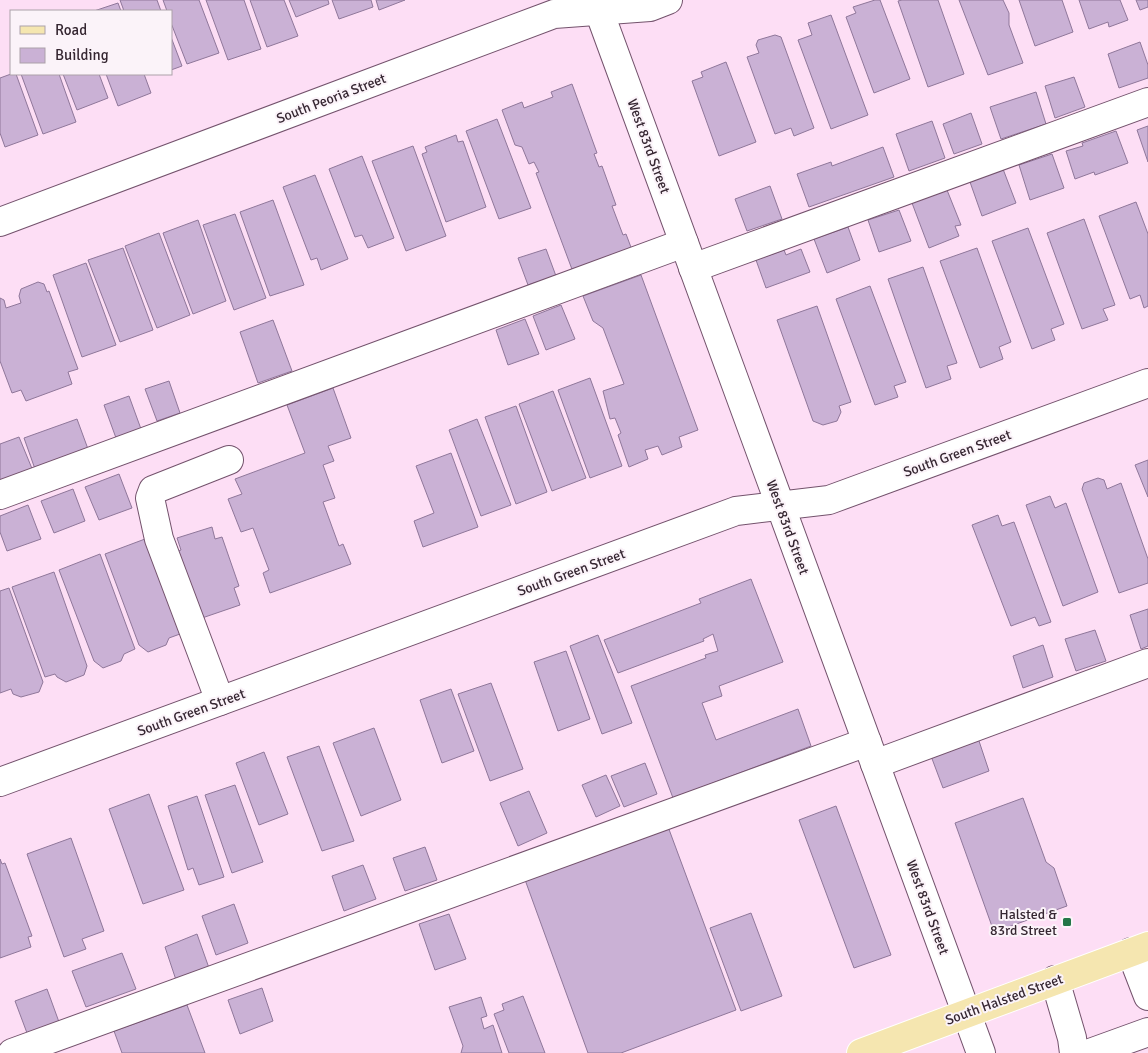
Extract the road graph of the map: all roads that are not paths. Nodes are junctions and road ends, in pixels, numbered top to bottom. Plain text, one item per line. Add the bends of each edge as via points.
1 (668, 0) edge
2 (597, 6) edge
3 (1148, 102) edge
4 (0, 222) edge
5 (689, 256) junction
6 (1148, 383) edge
7 (229, 460) dead end
8 (0, 496) edge
9 (780, 506) junction
10 (1148, 663) edge
11 (220, 701) junction
12 (871, 753) junction
13 (0, 782) edge
14 (1140, 949) edge
15 (1055, 980) junction
16 (1148, 996) edge
17 (967, 1013) junction
18 (1148, 1032) edge
19 (12, 1053) edge
20 (861, 1053) edge
21 (981, 1053) edge
22 (1074, 1053) edge
23 (1090, 1053) edge

1 - 2 street, South Peoria Street via 650,7
2 - 4 street, South Peoria Street via 554,14
2 - 5 street, West 83rd Street
3 - 5 street
5 - 8 street
5 - 9 street, West 83rd Street
6 - 9 street, South Green Street via 829,500
7 - 11 street via 153,490 150,498 159,539
9 - 11 street, South Green Street via 736,511
9 - 12 street, West 83rd Street
10 - 12 street
11 - 13 street, South Green Street
12 - 17 street, West 83rd Street
12 - 19 street
14 - 15 main road, South Halsted Street
14 - 16 street
15 - 17 main road, South Halsted Street
15 - 22 street
17 - 20 main road, South Halsted Street
17 - 21 street, West 83rd Street
18 - 23 street

